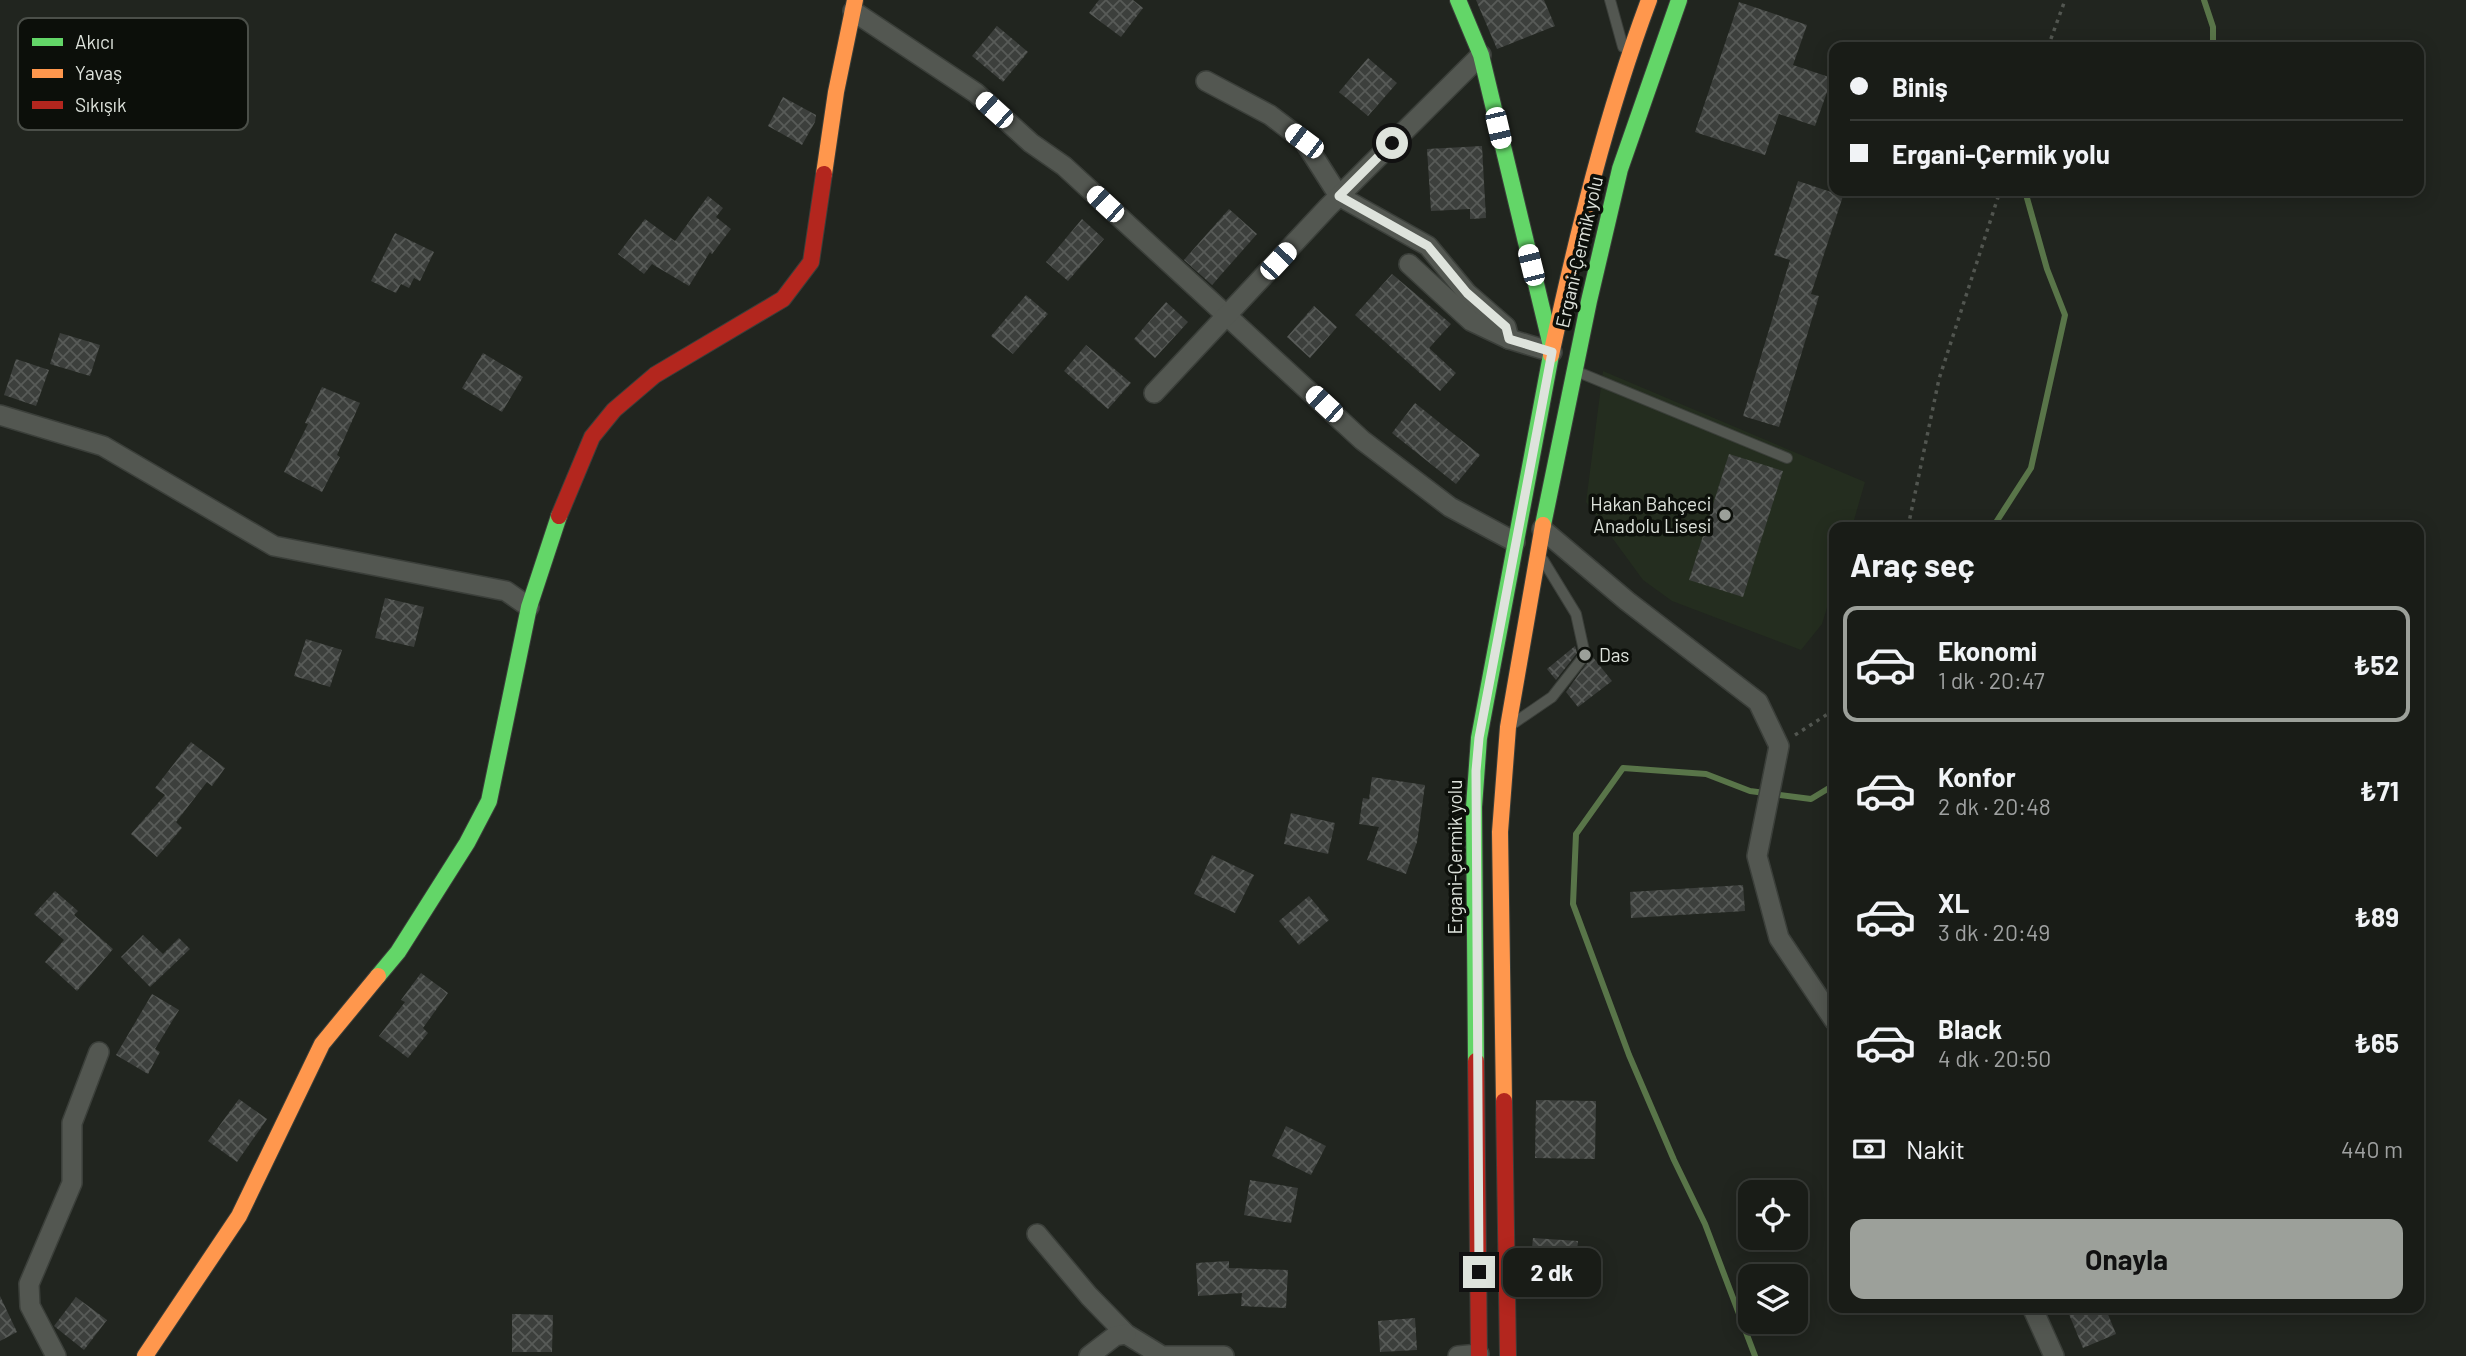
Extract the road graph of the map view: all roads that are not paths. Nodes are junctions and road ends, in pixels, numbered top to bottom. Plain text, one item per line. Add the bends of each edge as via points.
1 (1458, 0) edge
2 (1610, 0) edge
3 (1649, 0) edge
4 (1679, 0) edge
5 (854, 6) edge
6 (1481, 55) junction
7 (1627, 60) junction
8 (1206, 81) dead end
9 (1339, 196) junction
10 (1409, 264) dead end
11 (1227, 316) junction
12 (1509, 339) junction
13 (1552, 352) junction
14 (1574, 370) junction
15 (1154, 393) dead end
16 (0, 415) edge
17 (1787, 458) dead end
18 (1542, 529) junction
19 (1516, 542) junction
20 (1538, 552) junction
21 (529, 607) junction
22 (1508, 727) junction
23 (1829, 1013) edge
24 (99, 1052) dead end
25 (1037, 1234) dead end
26 (2035, 1313) edge
27 (1126, 1334) junction
28 (1479, 1355) edge
29 (56, 1356) edge
30 (145, 1356) edge
31 (1089, 1356) edge
32 (1224, 1356) edge
33 (1458, 1356) edge
34 (1508, 1356) edge
35 (2054, 1356) edge

1 - 6 main road
2 - 7 lane
3 - 7 main road, Ergani-Çermik yolu
4 - 14 main road, Ergani-Çermik yolu via 1620,169
5 - 11 street via 976,93 1064,166
5 - 21 main road via 836,92 811,262 783,299 655,376 614,410 592,437 567,493
6 - 9 street
6 - 13 main road
7 - 13 main road, Ergani-Çermik yolu
8 - 9 street via 1270,115 1304,141
9 - 11 street
9 - 12 street via 1428,246 1467,293 1506,327
10 - 12 street via 1471,321
11 - 15 street
11 - 19 street via 1362,440 1450,507
12 - 13 street
13 - 19 main road, Ergani-Çermik yolu
14 - 17 lane
14 - 18 main road, Ergani-Çermik yolu
16 - 21 street via 103,446 274,546 506,591
18 - 20 main road, Ergani-Çermik yolu
18 - 23 street via 1758,702 1779,746 1757,856 1779,938
19 - 28 main road, Ergani-Çermik yolu via 1476,771
20 - 22 main road, Ergani-Çermik yolu
20 - 22 lane via 1576,614 1585,654 1552,697
21 - 30 main road via 489,801 398,952 322,1044 239,1216
22 - 34 main road, Ergani-Çermik yolu via 1500,832
24 - 29 street via 72,1123 72,1184 29,1284 30,1306
25 - 27 street
26 - 35 street
27 - 31 street via 1115,1336
27 - 32 street via 1163,1356
28 - 33 street

